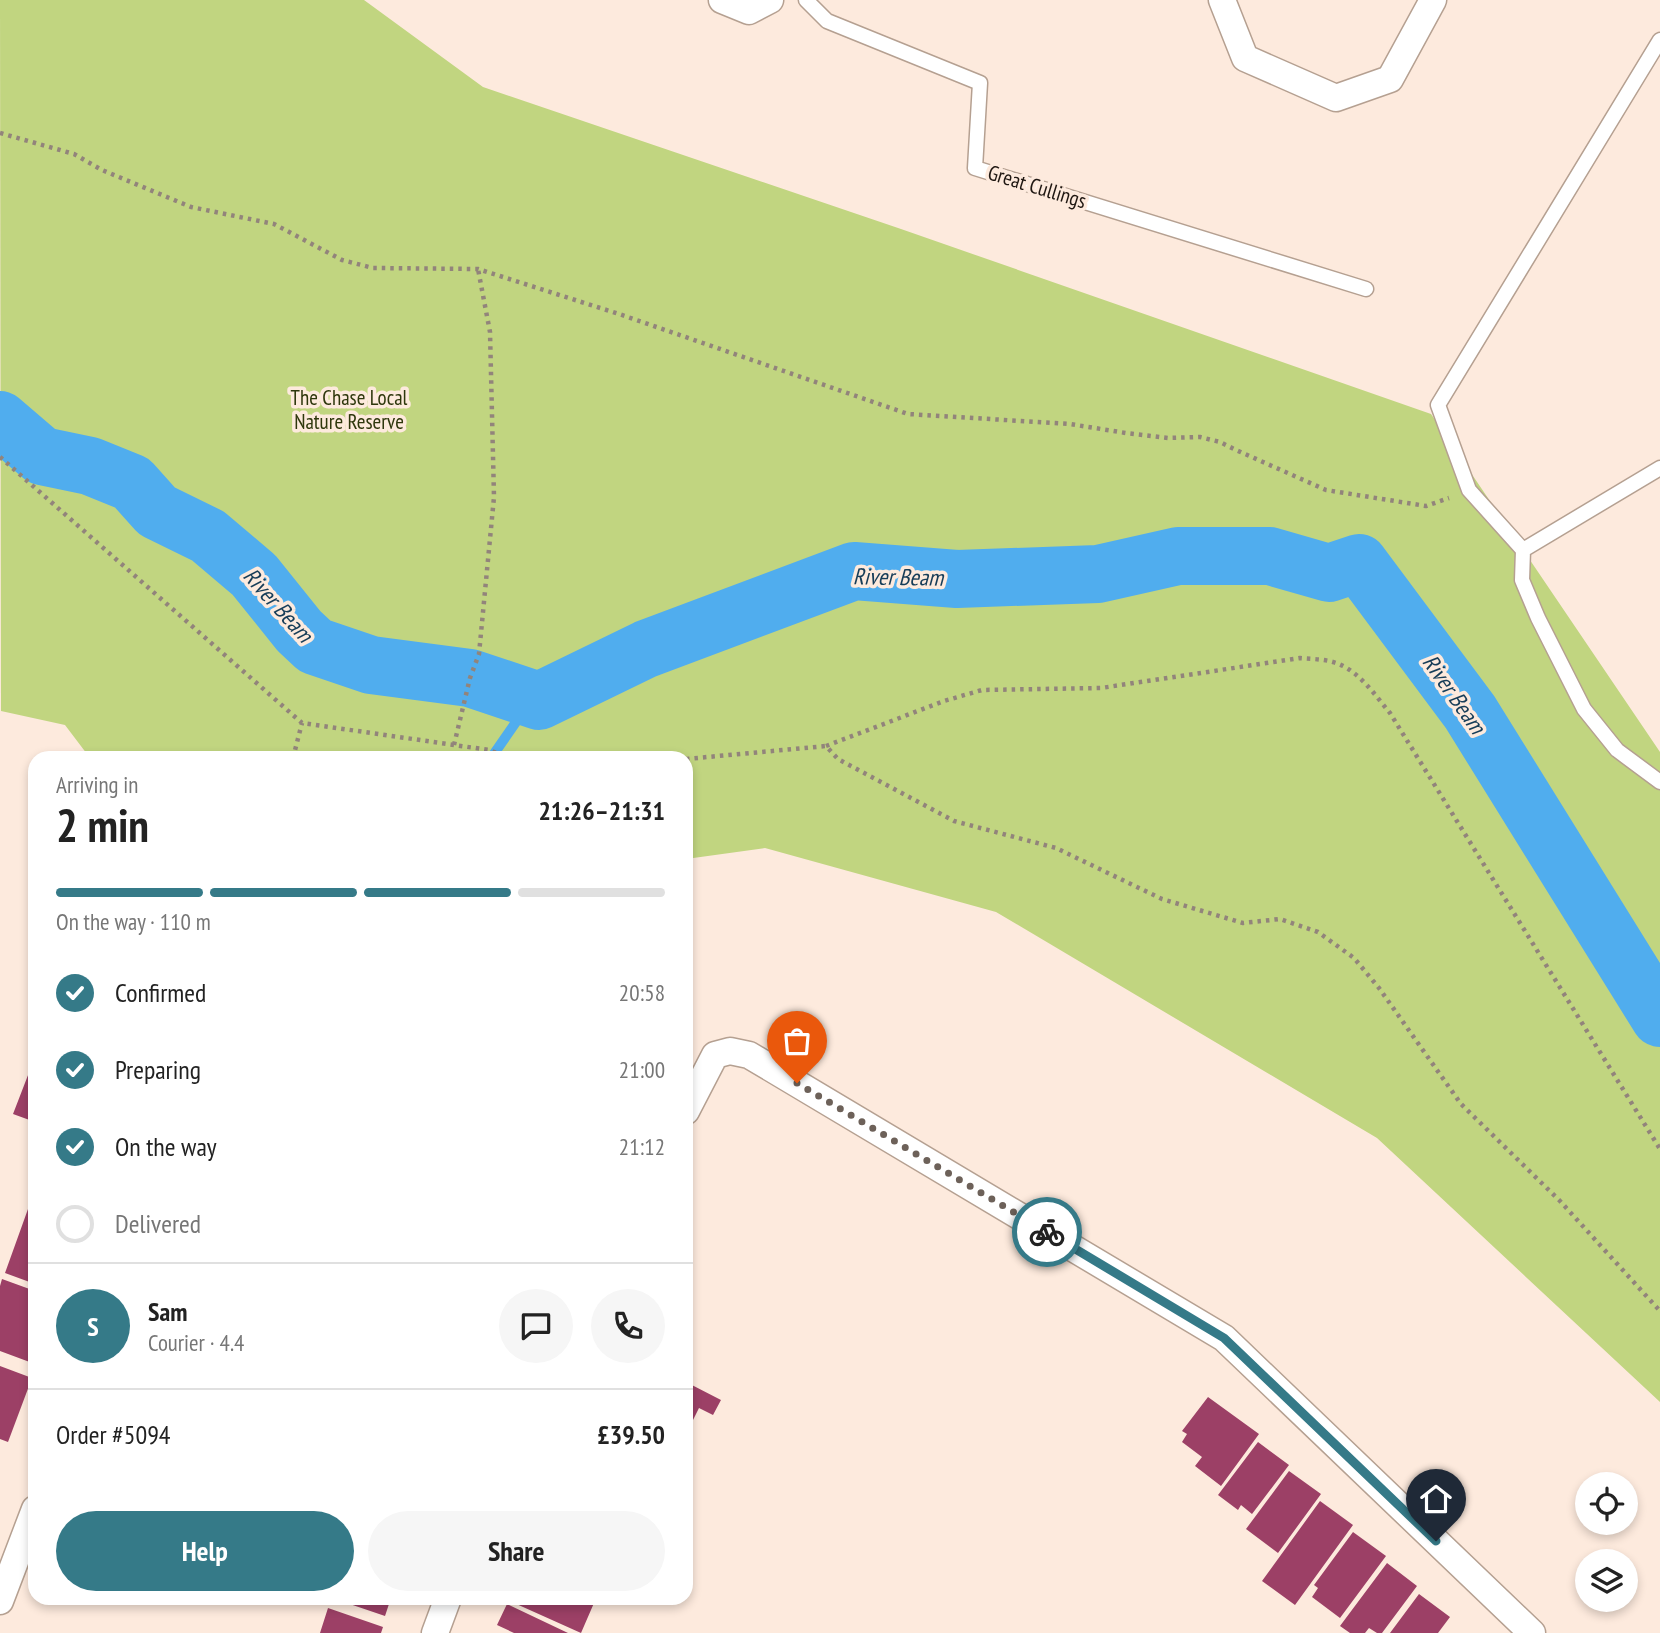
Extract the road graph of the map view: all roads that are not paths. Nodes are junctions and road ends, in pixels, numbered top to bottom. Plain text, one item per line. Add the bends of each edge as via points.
1 (722, 0) edge
2 (770, 0) edge
3 (806, 0) edge
4 (1222, 0) edge
5 (1433, 0) edge
6 (1660, 40) edge
7 (1366, 289) dead end
8 (1660, 468) edge
9 (1522, 550) junction
10 (1660, 782) edge
11 (693, 1097) edge
12 (28, 1527) edge
13 (0, 1601) edge
14 (445, 1605) edge
15 (435, 1633) edge
16 (1532, 1633) edge

1 - 2 street via 749,10
3 - 7 lane, Great Cullings via 827,21 979,83 975,168
4 - 5 street via 1245,58 1336,98 1390,79
6 - 9 lane via 1438,405 1469,491
8 - 9 lane
9 - 10 lane via 1522,580 1584,709 1616,750
11 - 16 street via 715,1055 730,1051 749,1055 1224,1338
12 - 13 street
14 - 15 street

